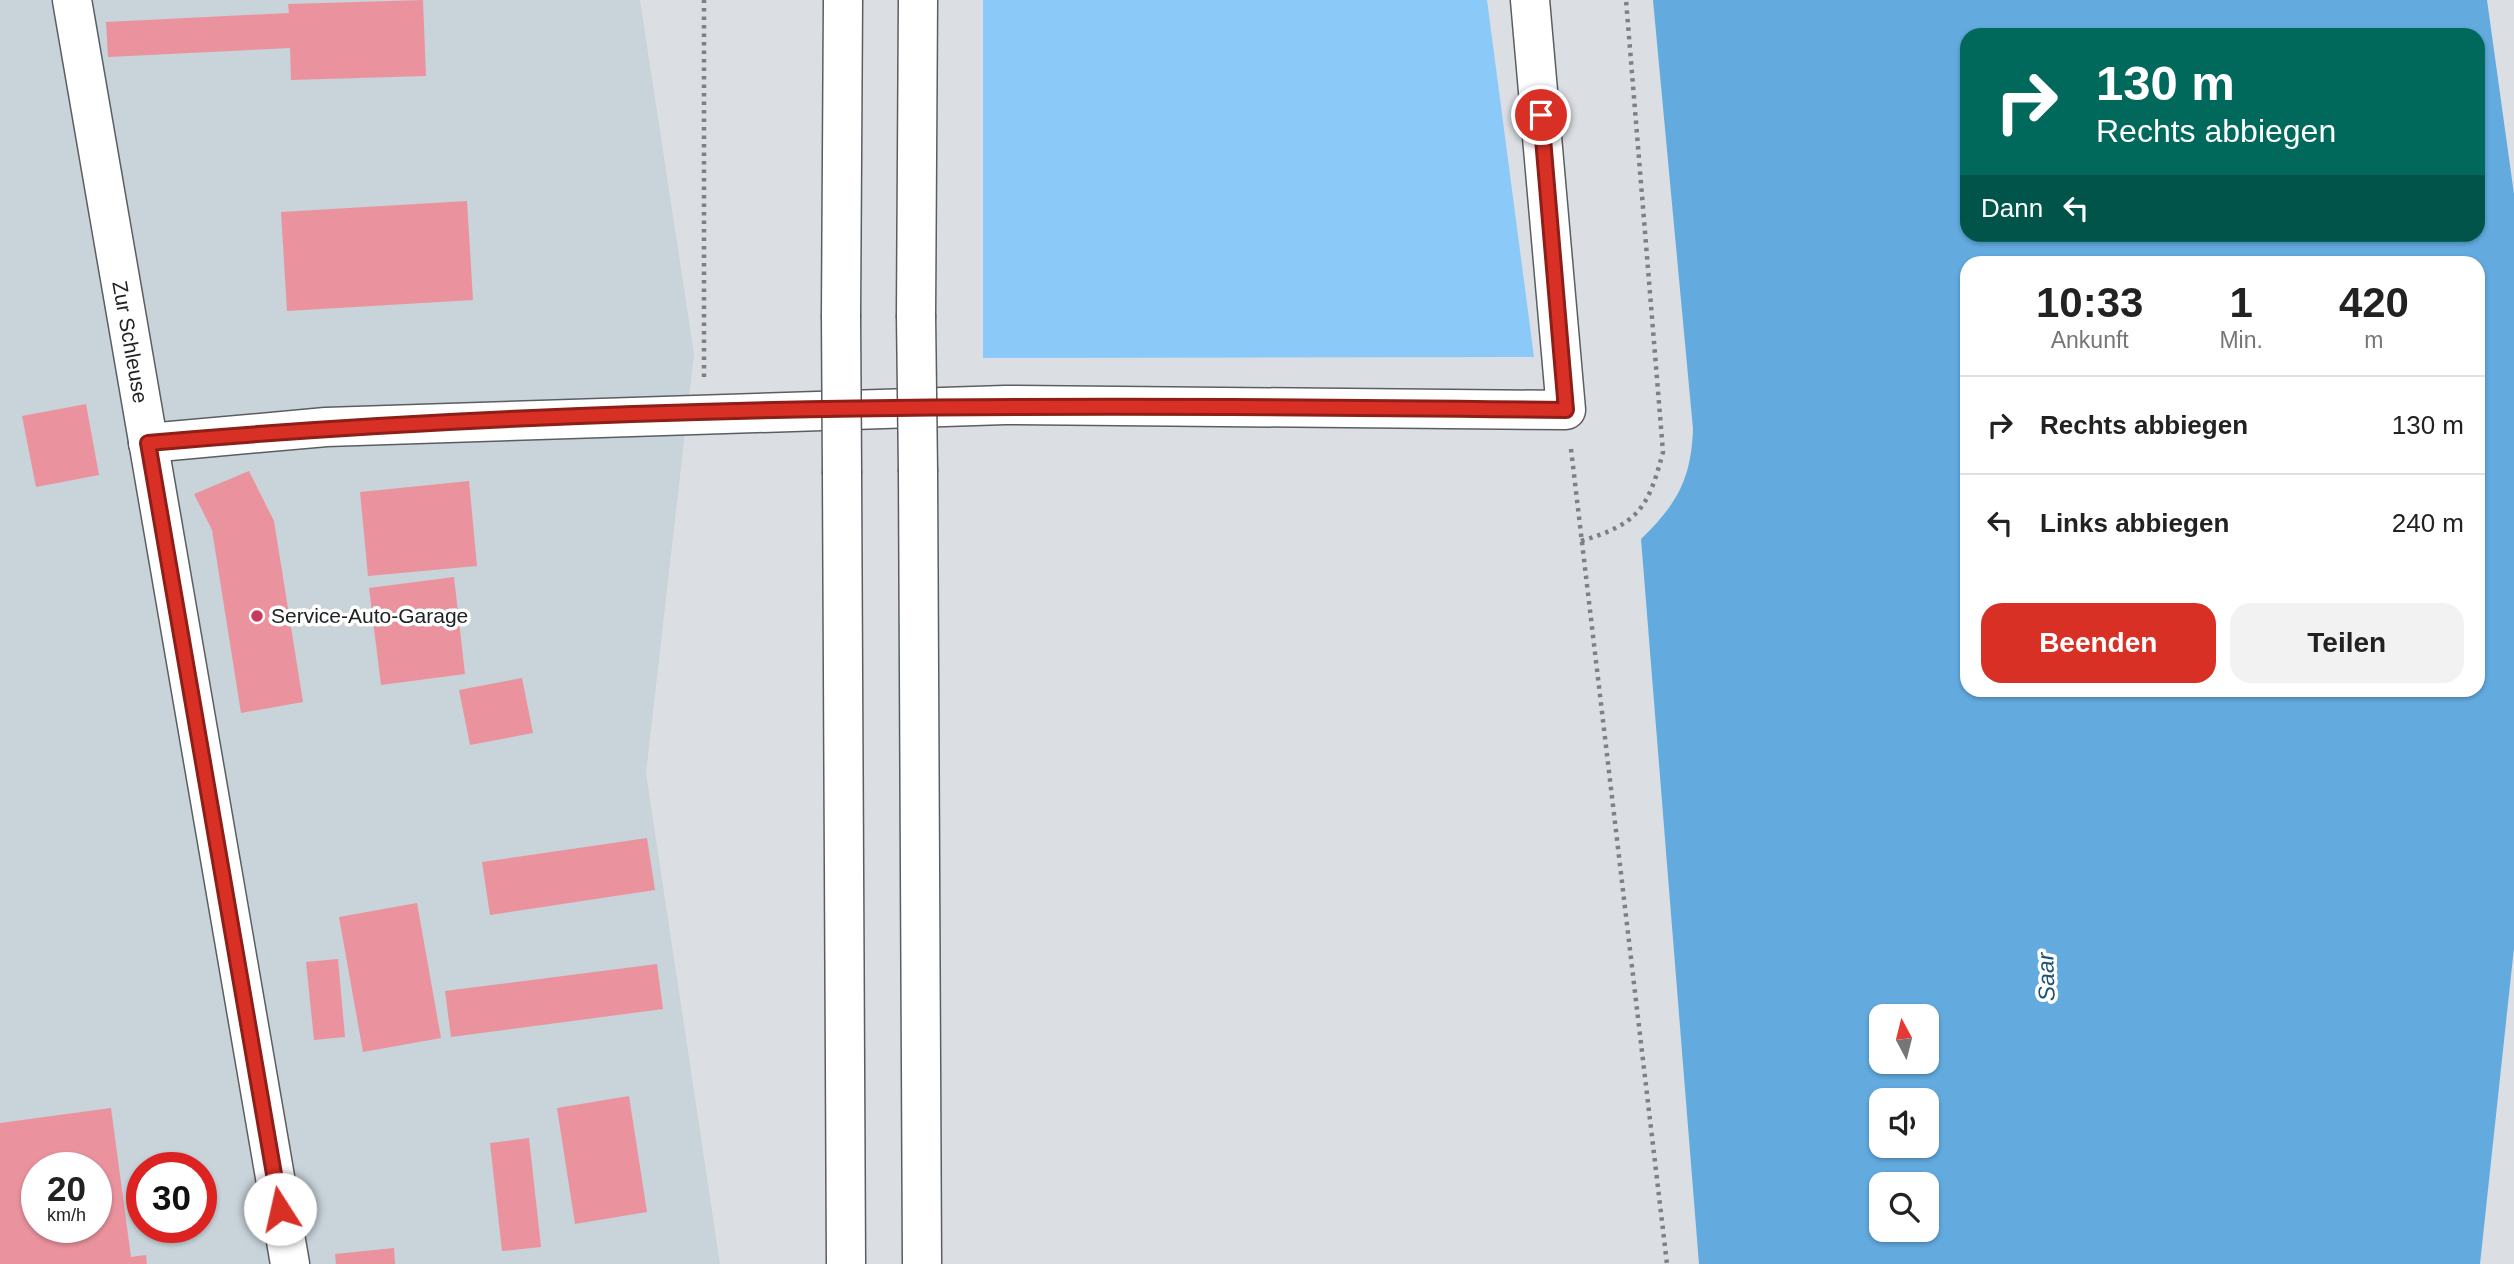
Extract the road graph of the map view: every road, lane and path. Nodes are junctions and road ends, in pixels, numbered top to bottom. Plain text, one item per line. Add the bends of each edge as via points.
1 (72, 0) edge
2 (704, 0) edge
3 (843, 0) edge
4 (918, 0) edge
5 (1530, 0) edge
6 (1626, 0) edge
7 (1566, 410) junction
8 (704, 413) junction
9 (148, 443) junction
10 (1581, 541) junction
11 (290, 1264) edge
12 (846, 1264) edge
13 (922, 1264) edge
14 (1667, 1264) edge

1 - 9 main road, Zur Schleuse
2 - 8 path
3 - 12 main road, bridge
4 - 13 main road, bridge
5 - 7 main road
6 - 10 path via 1663,452 1654,485 1640,511 1616,531
7 - 8 main road via 1005,405
7 - 10 path
8 - 9 main road via 326,427
9 - 11 main road, Zur Schleuse
10 - 14 path

